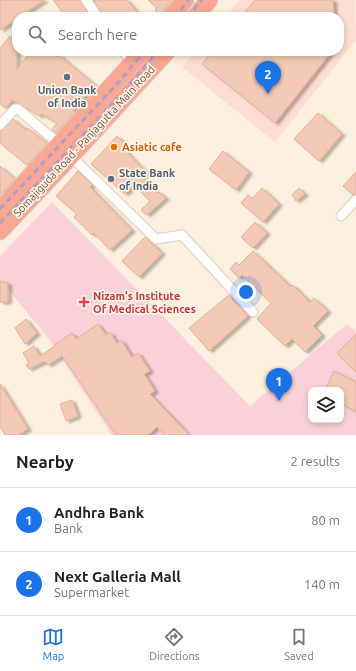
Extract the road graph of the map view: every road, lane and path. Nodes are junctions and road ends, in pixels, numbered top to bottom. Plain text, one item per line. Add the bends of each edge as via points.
1 (86, 0) edge
2 (185, 0) edge
3 (209, 0) edge
4 (94, 12) edge
5 (175, 12) edge
6 (199, 12) edge
7 (132, 56) edge
8 (162, 56) edge
9 (0, 125) edge
10 (69, 145) junction
11 (356, 200) edge
12 (0, 210) edge
13 (341, 216) dead end
14 (0, 231) edge
15 (253, 312) dead end

1 - 4 street
2 - 5 highway
3 - 6 highway
7 - 10 highway, Somajiguda Road - Panjagutta Main Road
8 - 10 highway, Somajiguda Road - Panjagutta Main Road
9 - 10 street via 18,109
10 - 12 highway, Somajiguda Road - Panjagutta Main Road
10 - 14 highway, Somajiguda Road - Panjagutta Main Road
10 - 15 street via 156,239 182,235
11 - 13 street

